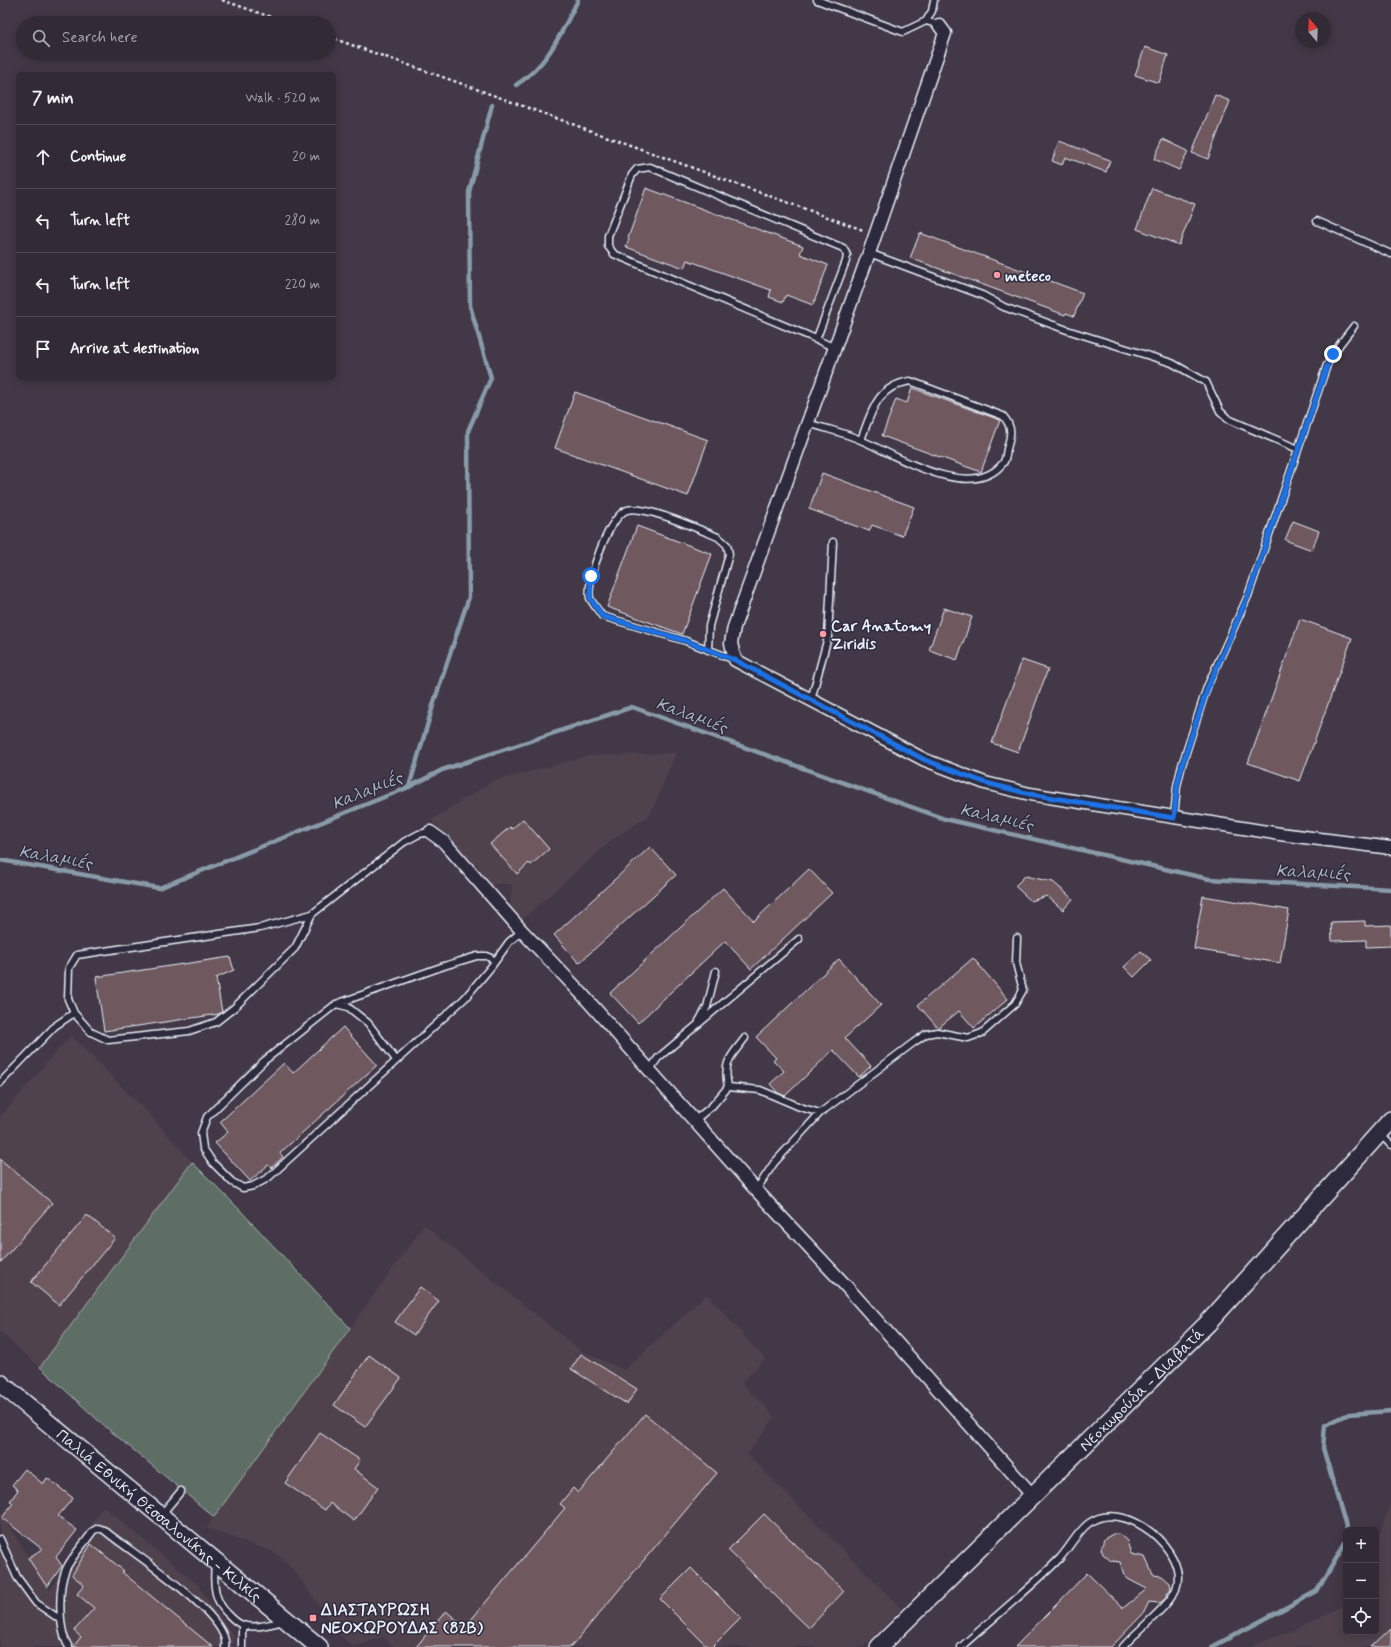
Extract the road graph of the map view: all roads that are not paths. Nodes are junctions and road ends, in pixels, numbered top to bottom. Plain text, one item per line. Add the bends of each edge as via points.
1 (817, 0) edge
2 (934, 0) edge
3 (926, 21) junction
4 (939, 25) joint
5 (1317, 221) dead end
6 (869, 252) junction
7 (1391, 254) edge
8 (1354, 326) dead end
9 (816, 340) junction
10 (835, 348) junction
11 (808, 423) junction
12 (861, 440) junction
13 (1298, 450) junction
14 (833, 542) dead end
15 (708, 650) junction
16 (735, 660) junction
17 (811, 700) junction
18 (1174, 818) junction
19 (430, 832) joint
20 (1391, 848) edge
21 (312, 914) junction
22 (522, 931) junction
23 (1018, 938) dead end
24 (799, 939) dead end
25 (494, 960) junction
26 (716, 971) dead end
27 (336, 1004) junction
28 (74, 1013) junction
29 (696, 1026) junction
30 (745, 1038) dead end
31 (396, 1060) junction
32 (649, 1071) junction
33 (0, 1084) edge
34 (728, 1087) junction
35 (820, 1113) junction
36 (1391, 1120) edge
37 (694, 1121) junction
38 (1385, 1139) edge
39 (756, 1190) junction
40 (0, 1383) edge
41 (181, 1491) dead end
42 (1033, 1496) junction
43 (160, 1516) junction
44 (0, 1539) edge
45 (215, 1561) junction
46 (225, 1611) junction
47 (214, 1619) junction
48 (61, 1620) junction
49 (286, 1620) junction
50 (242, 1625) junction
51 (67, 1647) edge
52 (224, 1647) edge
53 (242, 1647) edge
54 (319, 1647) edge
55 (879, 1647) edge
56 (960, 1647) edge
57 (1123, 1647) edge

1 - 3 lane via 903,32
2 - 3 lane via 932,11
3 - 4 lane
4 - 6 street via 945,33
5 - 7 lane
6 - 10 street
6 - 13 lane via 982,295 1004,307 1172,363 1206,382 1220,411 1228,419
8 - 13 lane via 1327,366
9 - 9 lane via 614,254 608,246 608,236 636,169 650,167 844,248 848,255
9 - 10 lane
10 - 11 street
11 - 12 lane
11 - 16 street via 734,627 731,643
12 - 12 lane via 930,472 956,479 980,478 1004,462 1012,432 1010,423 1003,416 910,380 896,383 876,401
13 - 18 lane via 1248,596 1208,687 1182,765
14 - 17 lane via 828,637
15 - 15 lane via 602,616 590,598 591,576 605,539 618,516 627,510 646,511 718,537 727,545 729,554 709,626
15 - 16 lane
16 - 17 street
17 - 18 street via 925,760 986,783 1030,794
18 - 20 street
19 - 21 lane via 419,834 404,842
19 - 22 street via 444,842
21 - 28 lane via 295,948 235,1007 216,1022 190,1031 108,1040 90,1032
21 - 28 lane via 260,928 77,954 69,968 68,982 68,999
22 - 25 lane via 508,942
22 - 32 street via 581,993
23 - 35 lane via 1016,963 1023,990 1015,1004 982,1033 968,1038 937,1032 926,1034
24 - 29 lane
25 - 27 lane via 487,956 477,956
25 - 31 lane via 465,998
26 - 29 lane via 707,1007
27 - 31 lane via 348,1007 368,1023
27 - 31 lane via 264,1061 207,1117 201,1133 203,1148 213,1163 232,1182 243,1188 268,1178
28 - 33 lane via 55,1026
29 - 32 lane via 658,1058
30 - 34 lane via 727,1063 725,1074
32 - 37 street
34 - 35 lane via 760,1090 800,1108
34 - 37 lane via 712,1106
35 - 39 lane via 774,1163
36 - 38 street, Νεοχωρούδα - Διαβατά
37 - 39 street
38 - 42 street, Νεοχωρούδα - Διαβατά via 1208,1323
39 - 42 street via 845,1285
40 - 43 street, Παλιά Εθνική Θεσσαλονίκης - Κιλκίς
41 - 43 lane
42 - 55 street, Νεοχωρούδα - Διαβατά
43 - 45 street, Παλιά Εθνική Θεσσαλονίκης - Κιλκίς
44 - 48 lane via 17,1576 36,1603
45 - 46 lane via 214,1589 217,1600
45 - 49 street, Παλιά Εθνική Θεσσαλονίκης - Κιλκίς
46 - 47 lane
46 - 50 lane
47 - 48 lane via 192,1597 98,1528 93,1531 67,1568 61,1582
47 - 52 lane via 223,1632
48 - 51 lane
49 - 50 lane via 267,1625
49 - 54 street, Παλιά Εθνική Θεσσαλονίκης - Κιλκίς
50 - 53 lane
56 - 57 lane via 1060,1558 1088,1523 1112,1517 1126,1518 1141,1524 1159,1539 1170,1554 1176,1571 1176,1589

